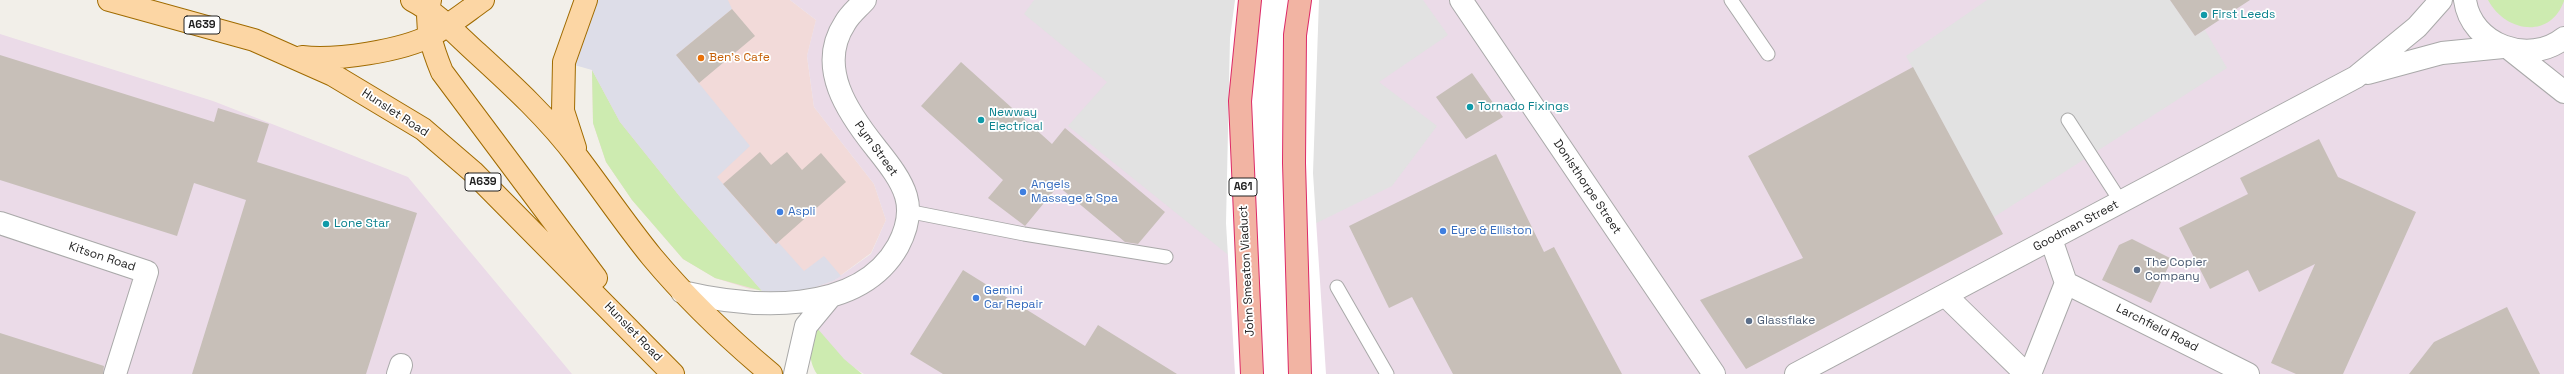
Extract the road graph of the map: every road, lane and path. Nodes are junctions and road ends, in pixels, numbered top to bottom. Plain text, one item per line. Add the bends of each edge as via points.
1 (109, 0) edge
2 (483, 0) edge
3 (586, 0) edge
4 (865, 0) edge
5 (1250, 0) edge
6 (1300, 0) edge
7 (1460, 0) edge
8 (1731, 0) edge
9 (2441, 0) edge
10 (2464, 0) edge
11 (423, 3) edge
12 (439, 31) junction
13 (2564, 38) edge
14 (2507, 48) junction
15 (1768, 54) dead end
16 (293, 56) junction
17 (2356, 78) junction
18 (2564, 92) edge
19 (2068, 120) dead end
20 (578, 157) junction
21 (2121, 202) junction
22 (907, 211) junction
23 (0, 223) edge
24 (2051, 239) junction
25 (1166, 257) dead end
26 (2066, 283) junction
27 (1337, 287) dead end
28 (682, 292) junction
29 (830, 296) junction
30 (1946, 296) junction
31 (646, 344) junction
32 (115, 374) edge
33 (673, 374) edge
34 (771, 374) edge
35 (795, 374) edge
36 (1252, 374) edge
37 (1300, 374) edge
38 (1387, 374) edge
39 (1714, 374) edge
40 (1796, 374) edge
41 (2026, 374) edge
42 (2030, 374) edge
43 (2248, 374) edge

1 - 16 main road, Hunslet Road / A639 via 254,40
2 - 12 main road
3 - 20 main road via 564,62 563,111
4 - 22 street, Pym Street via 844,23 832,57 840,91 855,121 891,166 906,196
5 - 36 highway, John Smeaton Viaduct / A61 via 1240,101
6 - 37 highway via 1295,35 1294,163
7 - 39 street, Donisthorpe Street
8 - 15 lane
9 - 17 street, Goodman Street via 2417,27
10 - 14 street via 2470,18 2478,28 2489,40
11 - 12 main road
12 - 16 main road via 381,51 338,58
12 - 20 main road via 501,75
12 - 31 main road via 442,72 455,92
13 - 14 street, Goodman Street via 2549,48 2536,51
14 - 17 street, Goodman Street via 2442,53
14 - 18 street
16 - 31 main road, Hunslet Road / A639 via 334,75 423,129 473,172
17 - 21 street, Goodman Street
19 - 21 lane
20 - 28 main road via 614,208
21 - 24 street, Goodman Street
22 - 25 lane via 1024,234
22 - 29 street, Pym Street via 906,231 888,262 860,284
23 - 32 street, Kitson Road via 147,272
24 - 26 street
24 - 30 street, Goodman Street
26 - 42 street
26 - 43 street, Larchfield Road
27 - 38 lane
28 - 29 street, Pym Street via 720,301 749,303 783,303
28 - 34 main road via 738,347
29 - 35 street, Pym Street via 806,326
30 - 40 street, Goodman Street
30 - 41 street
31 - 33 main road, Hunslet Road / A639

